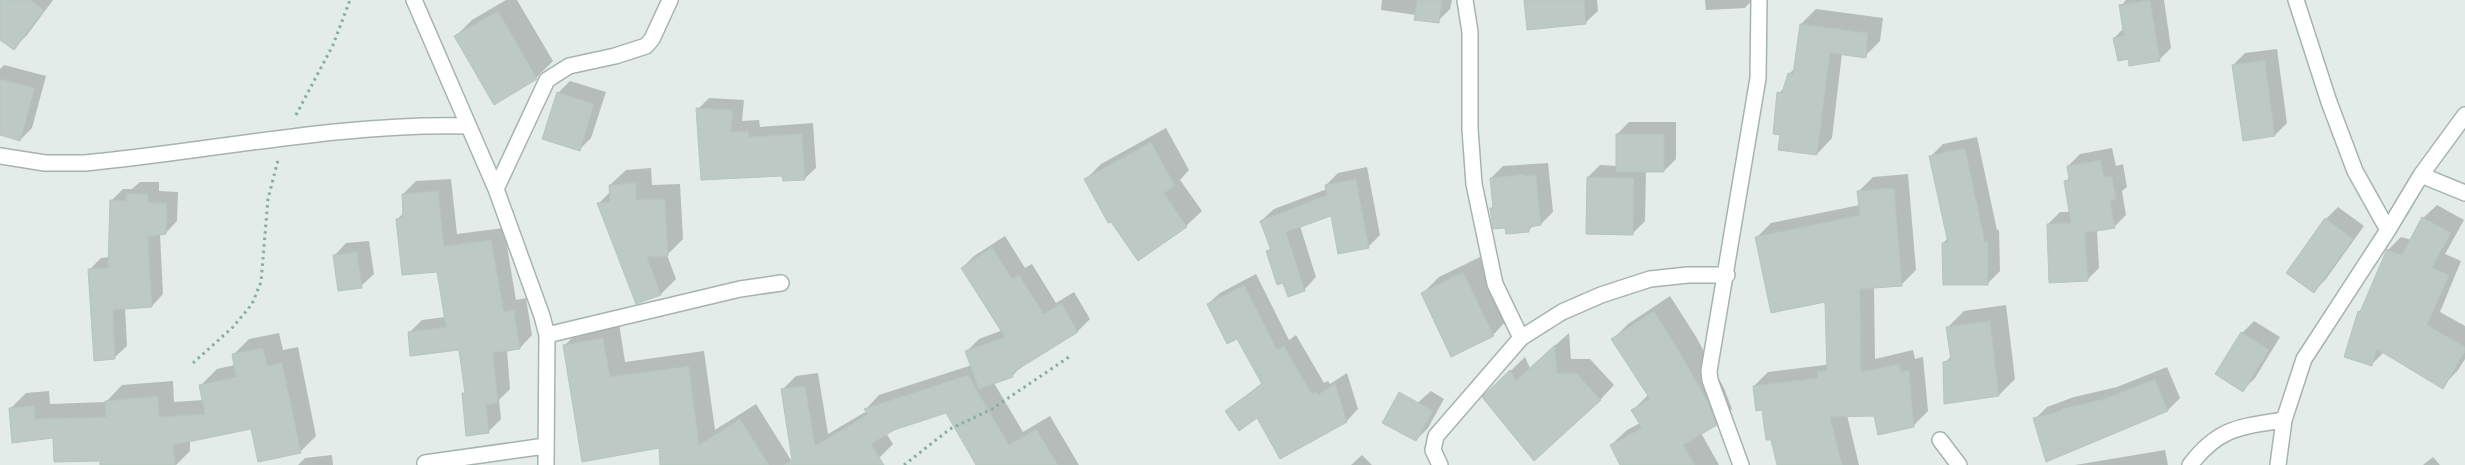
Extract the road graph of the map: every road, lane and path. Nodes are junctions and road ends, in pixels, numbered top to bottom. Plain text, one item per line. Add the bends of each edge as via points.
1 (350, 0) edge
2 (414, 0) edge
3 (670, 0) edge
4 (1465, 0) edge
5 (1759, 0) edge
6 (2296, 0) edge
7 (2465, 115) edge
8 (467, 126) junction
9 (284, 137) junction
10 (0, 156) edge
11 (2421, 175) junction
12 (496, 189) junction
13 (2465, 193) edge
14 (2388, 230) junction
15 (1727, 275) junction
16 (781, 283) dead end
17 (547, 335) junction
18 (1521, 338) junction
19 (1069, 357) dead end
20 (193, 364) dead end
21 (2284, 420) junction
22 (1940, 440) dead end
23 (545, 446) junction
24 (425, 463) dead end
25 (546, 465) edge
26 (904, 465) edge
27 (1440, 465) edge
28 (1740, 465) edge
29 (1959, 465) edge
30 (2190, 465) edge
31 (2278, 465) edge

1 - 9 path via 333,45
2 - 8 street
3 - 12 street via 646,46 569,66 547,80
4 - 18 street via 1470,32 1470,129 1474,184 1495,284
5 - 15 street via 1758,78
6 - 14 street via 2355,171
7 - 11 street
8 - 9 street via 348,130
8 - 12 street
9 - 10 street via 85,163
9 - 20 path via 268,199 261,282 252,304 233,327
11 - 13 street
11 - 14 street
12 - 17 street
14 - 21 street via 2304,359
15 - 18 street via 1650,279 1562,312
15 - 28 street via 1709,372
16 - 17 street via 740,289
17 - 23 street
18 - 27 street via 1436,436 1433,450
19 - 26 path via 992,409 950,429
21 - 30 street via 2224,433
21 - 31 street
22 - 29 street
23 - 24 street
23 - 25 street

